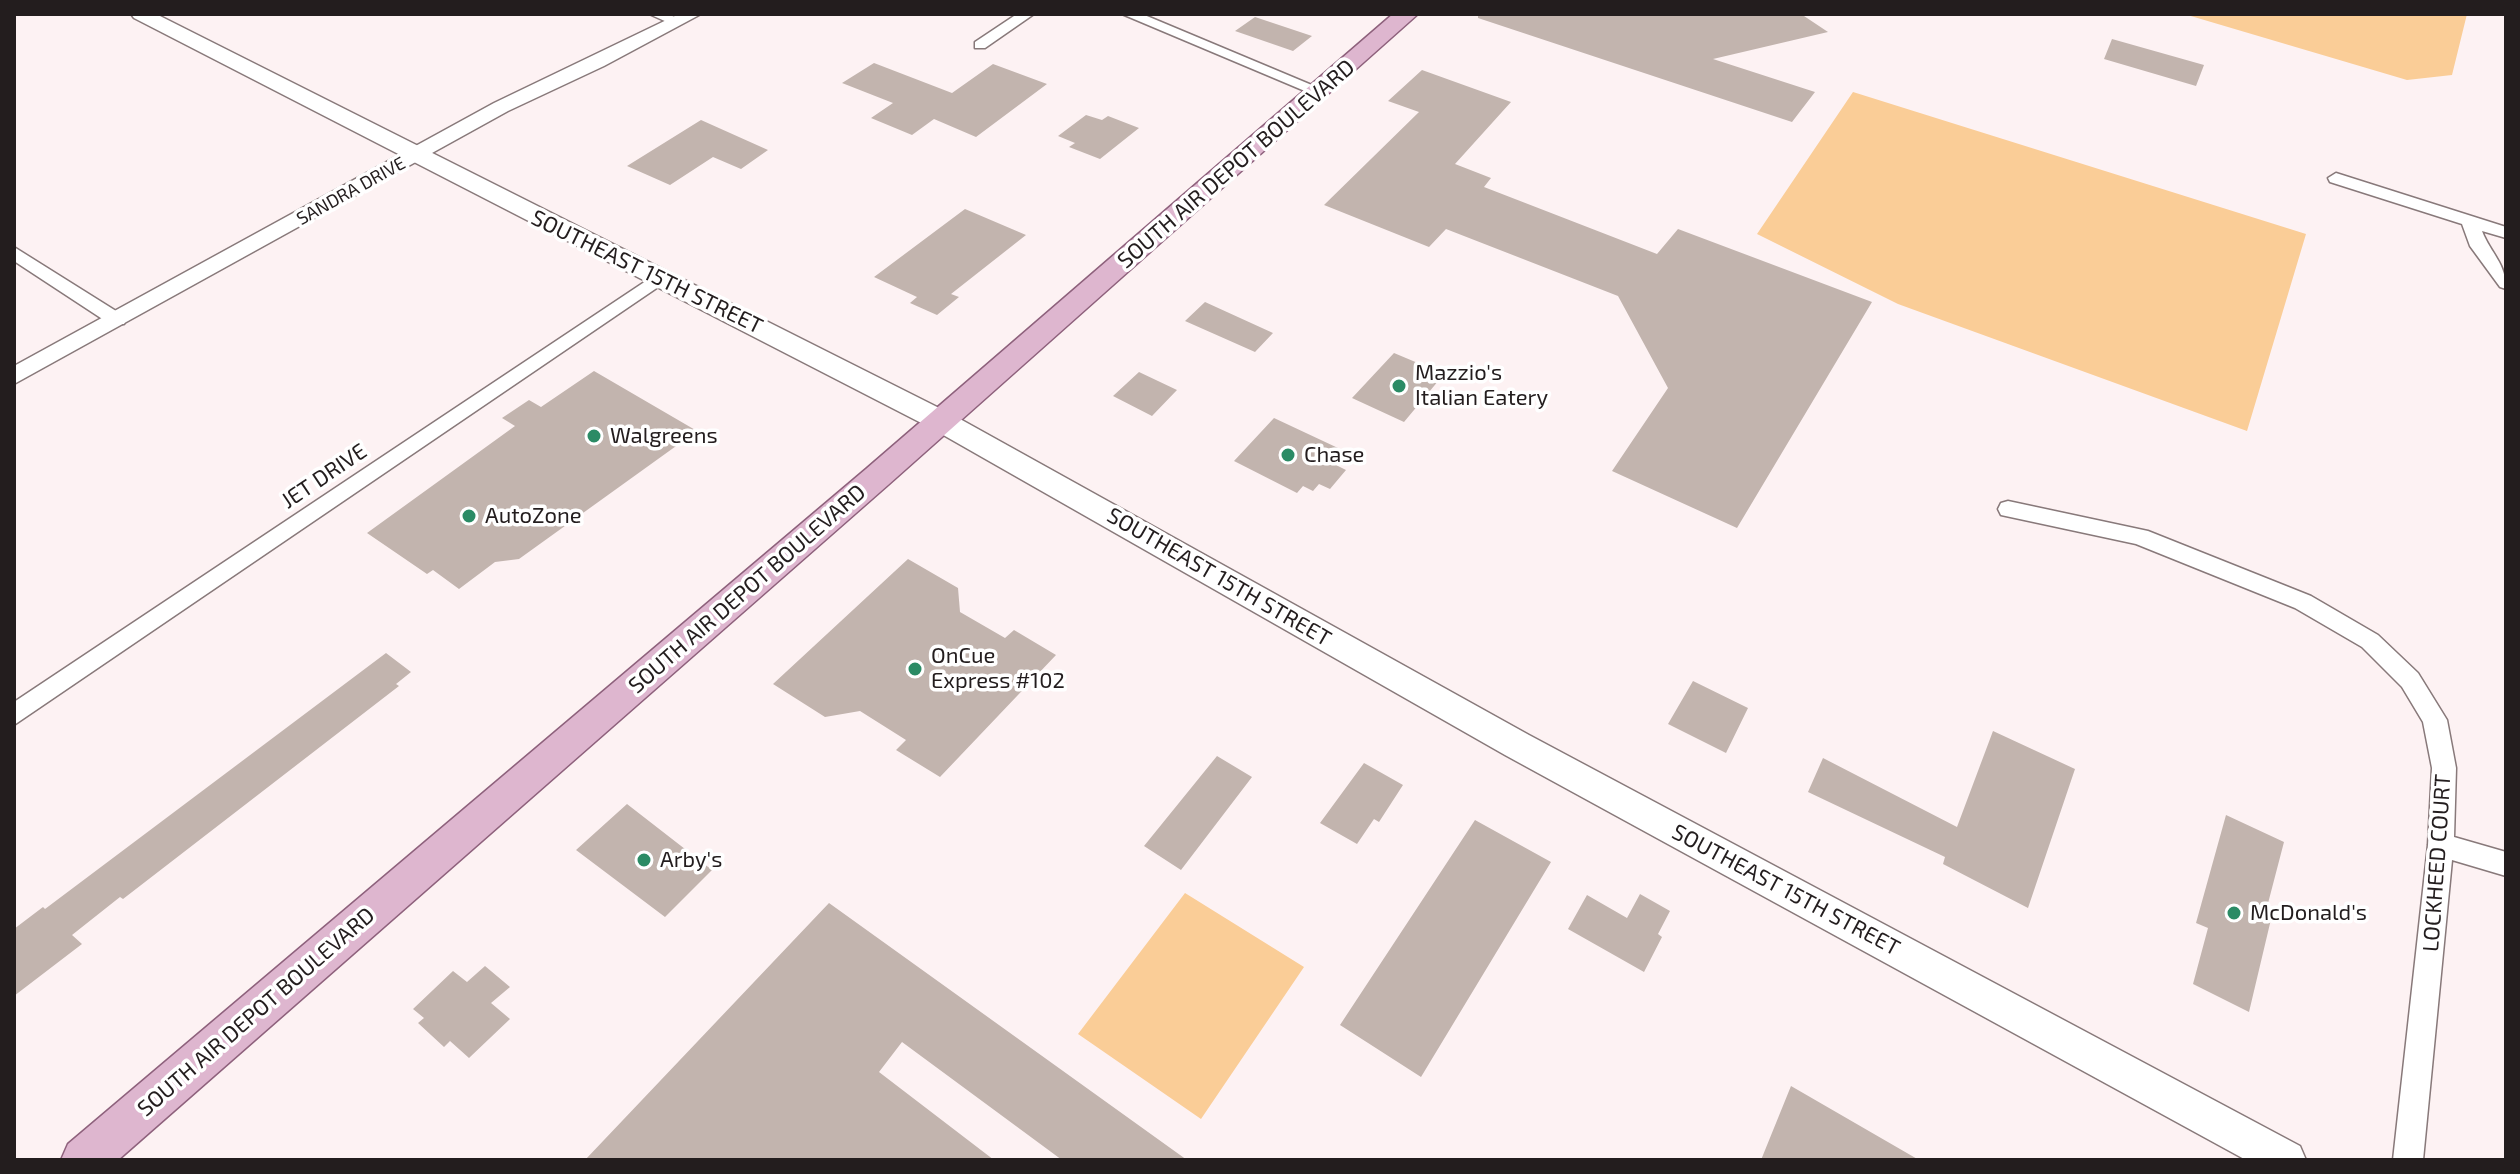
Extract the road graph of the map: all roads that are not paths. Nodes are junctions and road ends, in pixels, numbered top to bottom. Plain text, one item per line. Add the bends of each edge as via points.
1 (141, 14) edge
2 (656, 14) edge
3 (1027, 14) edge
4 (1129, 14) edge
5 (1407, 14) edge
6 (684, 18) edge
7 (980, 45) dead end
8 (1318, 91) junction
9 (417, 154) junction
10 (2336, 178) dead end
11 (2470, 223) junction
12 (2506, 233) edge
13 (14, 253) edge
14 (661, 277) junction
15 (2506, 283) edge
16 (117, 320) junction
17 (14, 376) edge
18 (941, 421) junction
19 (2008, 509) dead end
20 (14, 715) edge
21 (2441, 845) junction
22 (2506, 864) edge
23 (84, 1160) edge
24 (2286, 1160) edge
25 (2408, 1160) edge

1 - 9 main road, SOUTHEAST 15TH STREET
2 - 6 street
3 - 7 street
4 - 8 street
5 - 8 main road, SOUTH AIR DEPOT BOULEVARD
6 - 9 street, SANDRA DRIVE
8 - 18 main road, SOUTH AIR DEPOT BOULEVARD
9 - 14 main road, SOUTHEAST 15TH STREET
9 - 16 street, SANDRA DRIVE
10 - 11 street
11 - 12 street
11 - 15 street via 2479,246
13 - 16 street
14 - 18 main road, SOUTHEAST 15TH STREET
14 - 20 street, JET DRIVE
16 - 17 street, SANDRA DRIVE
18 - 23 main road, SOUTH AIR DEPOT BOULEVARD
18 - 24 main road, SOUTHEAST 15TH STREET via 1517,745
19 - 21 street, LOCKHEED COURT via 2140,537 2303,602 2370,641 2410,680 2435,720 2444,768
21 - 22 street
21 - 25 street, LOCKHEED COURT

